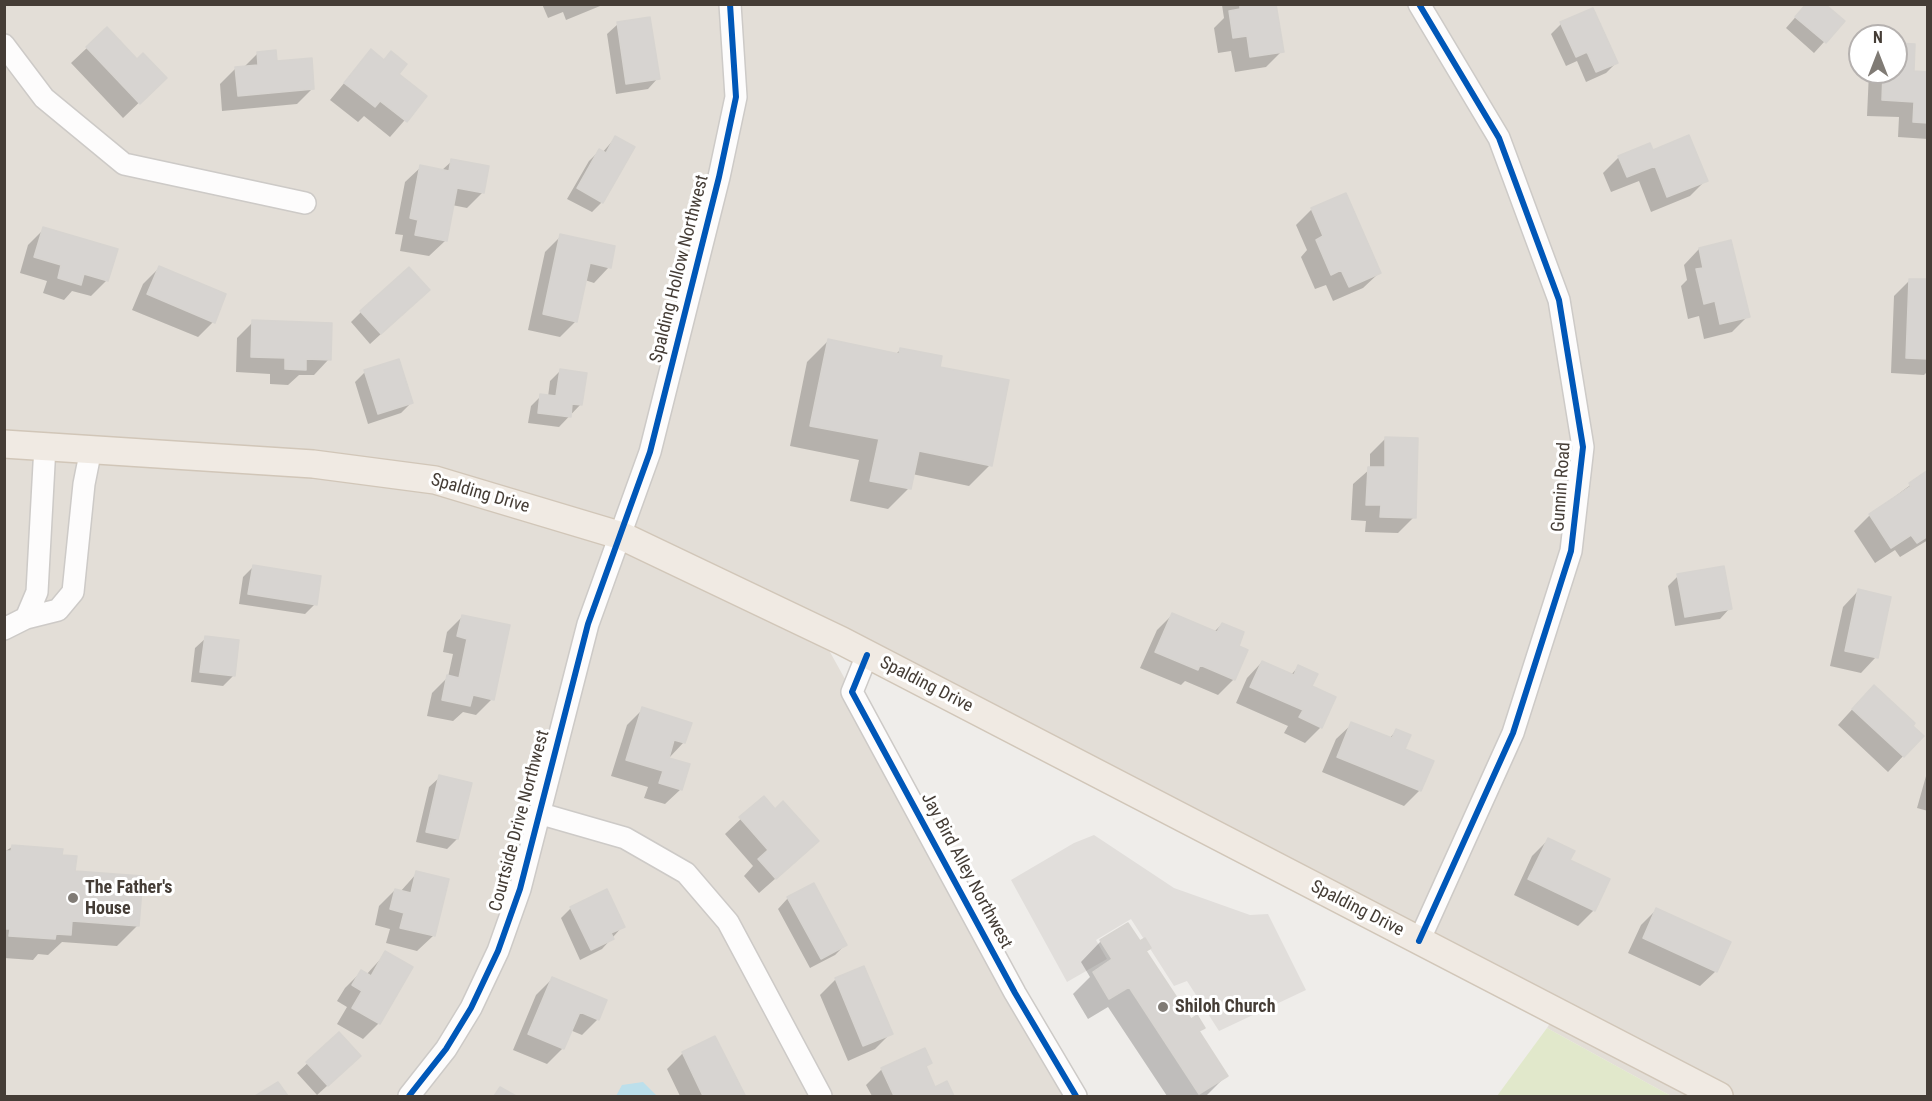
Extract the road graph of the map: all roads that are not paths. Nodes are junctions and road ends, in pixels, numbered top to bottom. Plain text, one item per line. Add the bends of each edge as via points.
1 (730, 4) edge
2 (1419, 4) edge
3 (4, 45) edge
4 (304, 203) dead end
5 (4, 444) edge
6 (45, 446) junction
7 (91, 449) junction
8 (622, 536) junction
9 (26, 618) junction
10 (4, 629) edge
11 (867, 655) junction
12 (538, 813) junction
13 (1419, 941) junction
14 (409, 1096) edge
15 (821, 1096) edge
16 (1076, 1096) edge
17 (1719, 1096) edge

1 - 8 street, Spalding Hollow Northwest via 736,97 659,418
2 - 13 street, Gunnin Road via 1499,138 1559,300 1583,447 1571,551 1513,733
3 - 4 street via 44,98 124,164
5 - 6 main road, Spalding Drive
6 - 7 main road, Spalding Drive
6 - 9 street via 37,591
7 - 8 main road, Spalding Drive via 313,464 435,480
7 - 9 street via 73,591 58,610
8 - 11 main road, Spalding Drive
8 - 12 street, Courtside Drive Northwest via 588,624
9 - 10 street
11 - 13 main road, Spalding Drive
11 - 16 street, Jay Bird Alley Northwest via 852,692 1015,993
12 - 14 street, Courtside Drive Northwest via 520,889 498,951 446,1049
12 - 15 street via 626,838 686,873 728,922
13 - 17 main road, Spalding Drive

